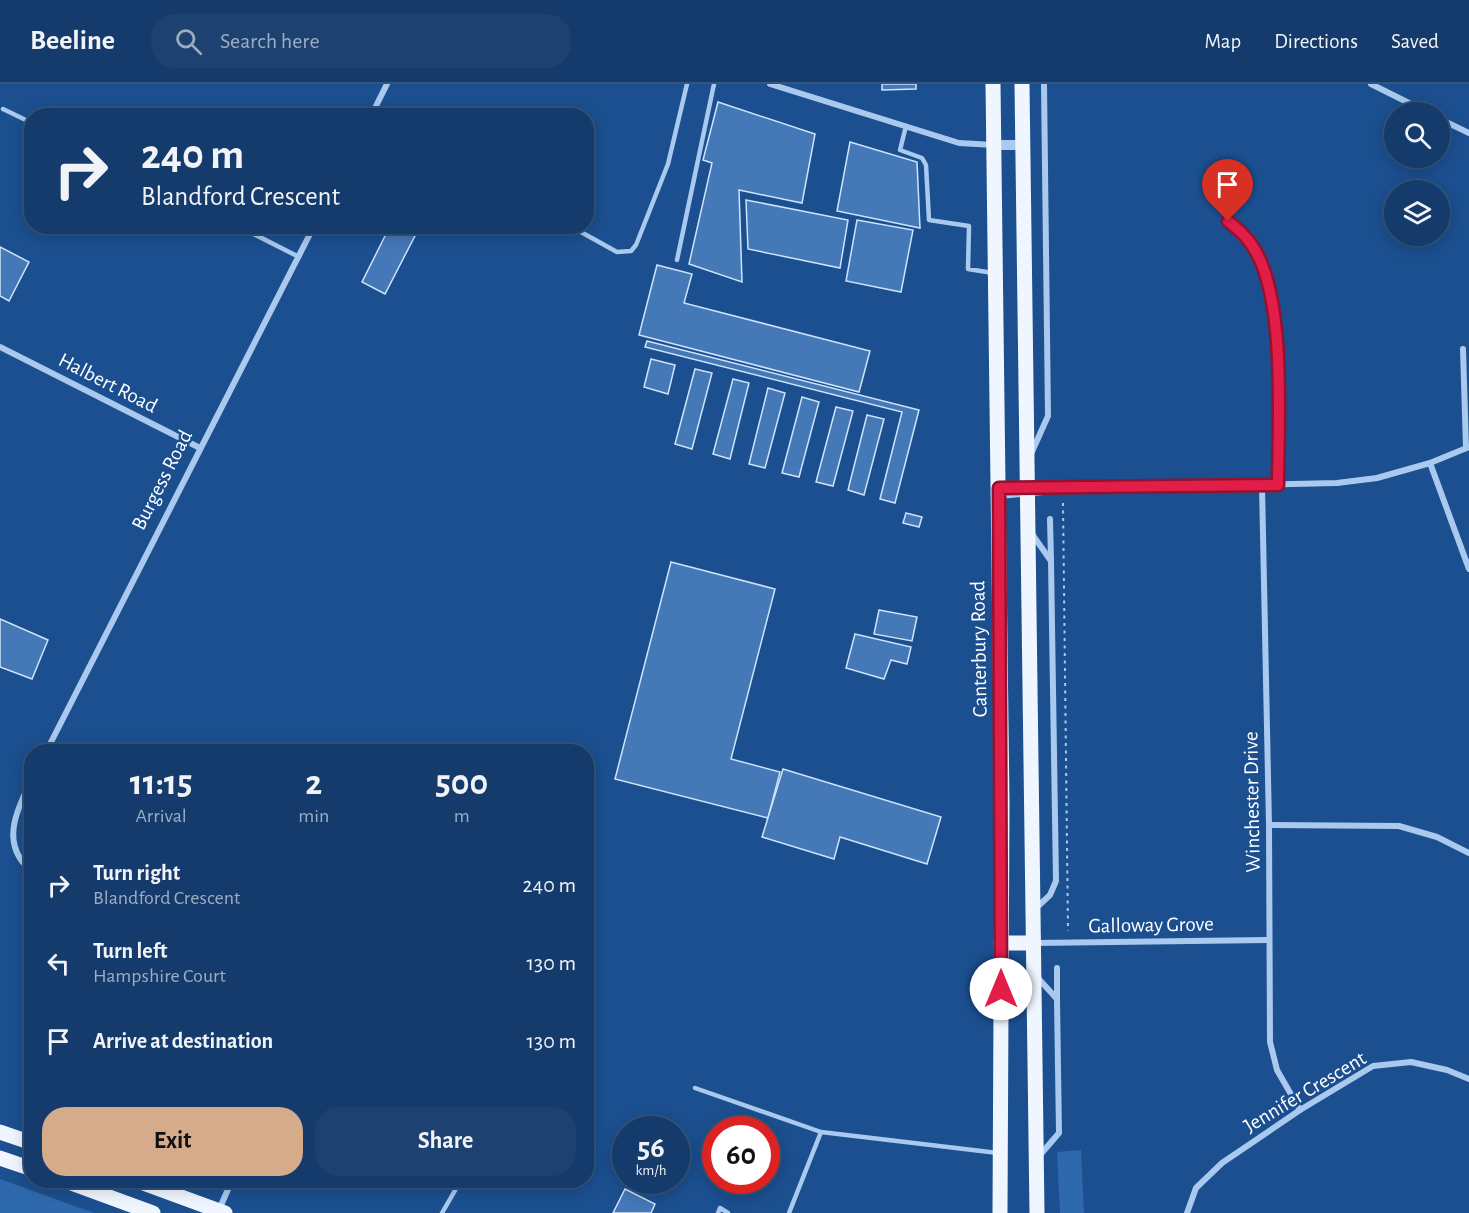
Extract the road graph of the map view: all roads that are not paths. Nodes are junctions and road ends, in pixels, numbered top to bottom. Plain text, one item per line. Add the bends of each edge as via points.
1 (387, 84) edge
2 (687, 84) edge
3 (714, 84) edge
4 (770, 84) edge
5 (993, 84) edge
6 (1022, 84) edge
7 (1044, 84) edge
8 (1371, 84) edge
9 (1408, 102) edge
10 (375, 108) edge
11 (3, 109) dead end
12 (24, 119) edge
13 (1450, 124) edge
14 (906, 126) junction
15 (1469, 133) edge
16 (994, 145) junction
17 (1023, 145) junction
18 (1228, 221) dead end
19 (254, 234) edge
20 (310, 234) edge
21 (585, 234) edge
22 (299, 256) junction
23 (677, 261) dead end
24 (996, 274) junction
25 (0, 346) edge
26 (1463, 349) dead end
27 (200, 448) junction
28 (1467, 448) edge
29 (1027, 460) junction
30 (1430, 463) junction
31 (1278, 485) junction
32 (1262, 486) junction
33 (1027, 490) junction
34 (999, 492) junction
35 (1050, 519) dead end
36 (1028, 529) junction
37 (1051, 561) junction
38 (1469, 569) edge
39 (50, 744) edge
40 (24, 795) edge
41 (1269, 825) junction
42 (1469, 853) edge
43 (24, 866) edge
44 (1033, 911) junction
45 (1268, 940) junction
46 (1001, 943) junction
47 (1034, 943) junction
48 (1057, 968) dead end
49 (1034, 974) junction
50 (1057, 999) junction
51 (1469, 1079) edge
52 (695, 1088) dead end
53 (1300, 1110) junction
54 (0, 1132) edge
55 (821, 1132) junction
56 (24, 1140) edge
57 (1000, 1153) junction
58 (0, 1158) edge
59 (1037, 1163) junction
60 (24, 1166) edge
61 (85, 1188) edge
62 (156, 1188) edge
63 (229, 1188) edge
64 (456, 1188) edge
65 (220, 1212) edge
66 (153, 1213) edge
67 (442, 1213) edge
68 (718, 1213) edge
69 (728, 1213) edge
70 (789, 1213) edge
71 (1000, 1213) edge
72 (1037, 1213) edge
73 (1187, 1213) edge

1 - 10 street
2 - 21 lane via 668,164 636,245 631,251 617,252
3 - 23 lane
4 - 14 street
5 - 16 main road, Canterbury Road
6 - 17 main road
7 - 29 street via 1048,416
8 - 9 street
11 - 12 lane
13 - 15 street
14 - 16 street via 959,143
14 - 24 lane via 900,150 922,158 927,165 929,220 969,226 968,269
16 - 17 street
16 - 24 main road, Canterbury Road
17 - 29 main road
18 - 31 street via 1250,241 1271,297 1276,325
19 - 22 lane
20 - 22 street, Burgess Road
22 - 27 street, Burgess Road
24 - 34 main road, Canterbury Road
25 - 27 street, Halbert Road
26 - 28 street
27 - 39 street, Burgess Road
28 - 30 street
29 - 33 main road
30 - 31 street via 1377,478
30 - 38 street
31 - 32 street
32 - 33 street
32 - 41 street, Winchester Drive
33 - 34 street
33 - 36 main road
34 - 46 main road, Canterbury Road
35 - 37 street
36 - 37 street
36 - 44 main road
37 - 44 street via 1056,881 1050,895
40 - 43 street via 13,816 9,845 17,862
41 - 42 street via 1399,826 1437,837
41 - 45 street, Winchester Drive
44 - 47 main road
45 - 47 street, Galloway Grove
45 - 53 street, Winchester Drive via 1270,1042 1277,1070
46 - 47 main road
46 - 57 main road, Canterbury Road
47 - 49 main road
48 - 50 street
49 - 50 street
49 - 59 main road
50 - 59 street via 1059,1132
51 - 53 street, Jennifer Crescent via 1411,1062 1383,1064 1373,1066
52 - 55 lane
53 - 73 street, Jennifer Crescent via 1222,1162 1196,1188
54 - 56 main road
55 - 57 lane
55 - 70 lane
57 - 71 main road, Canterbury Road
58 - 60 main road
59 - 72 main road
61 - 66 main road
62 - 65 main road
63 - 65 street
64 - 67 lane
68 - 69 lane via 720,1208

